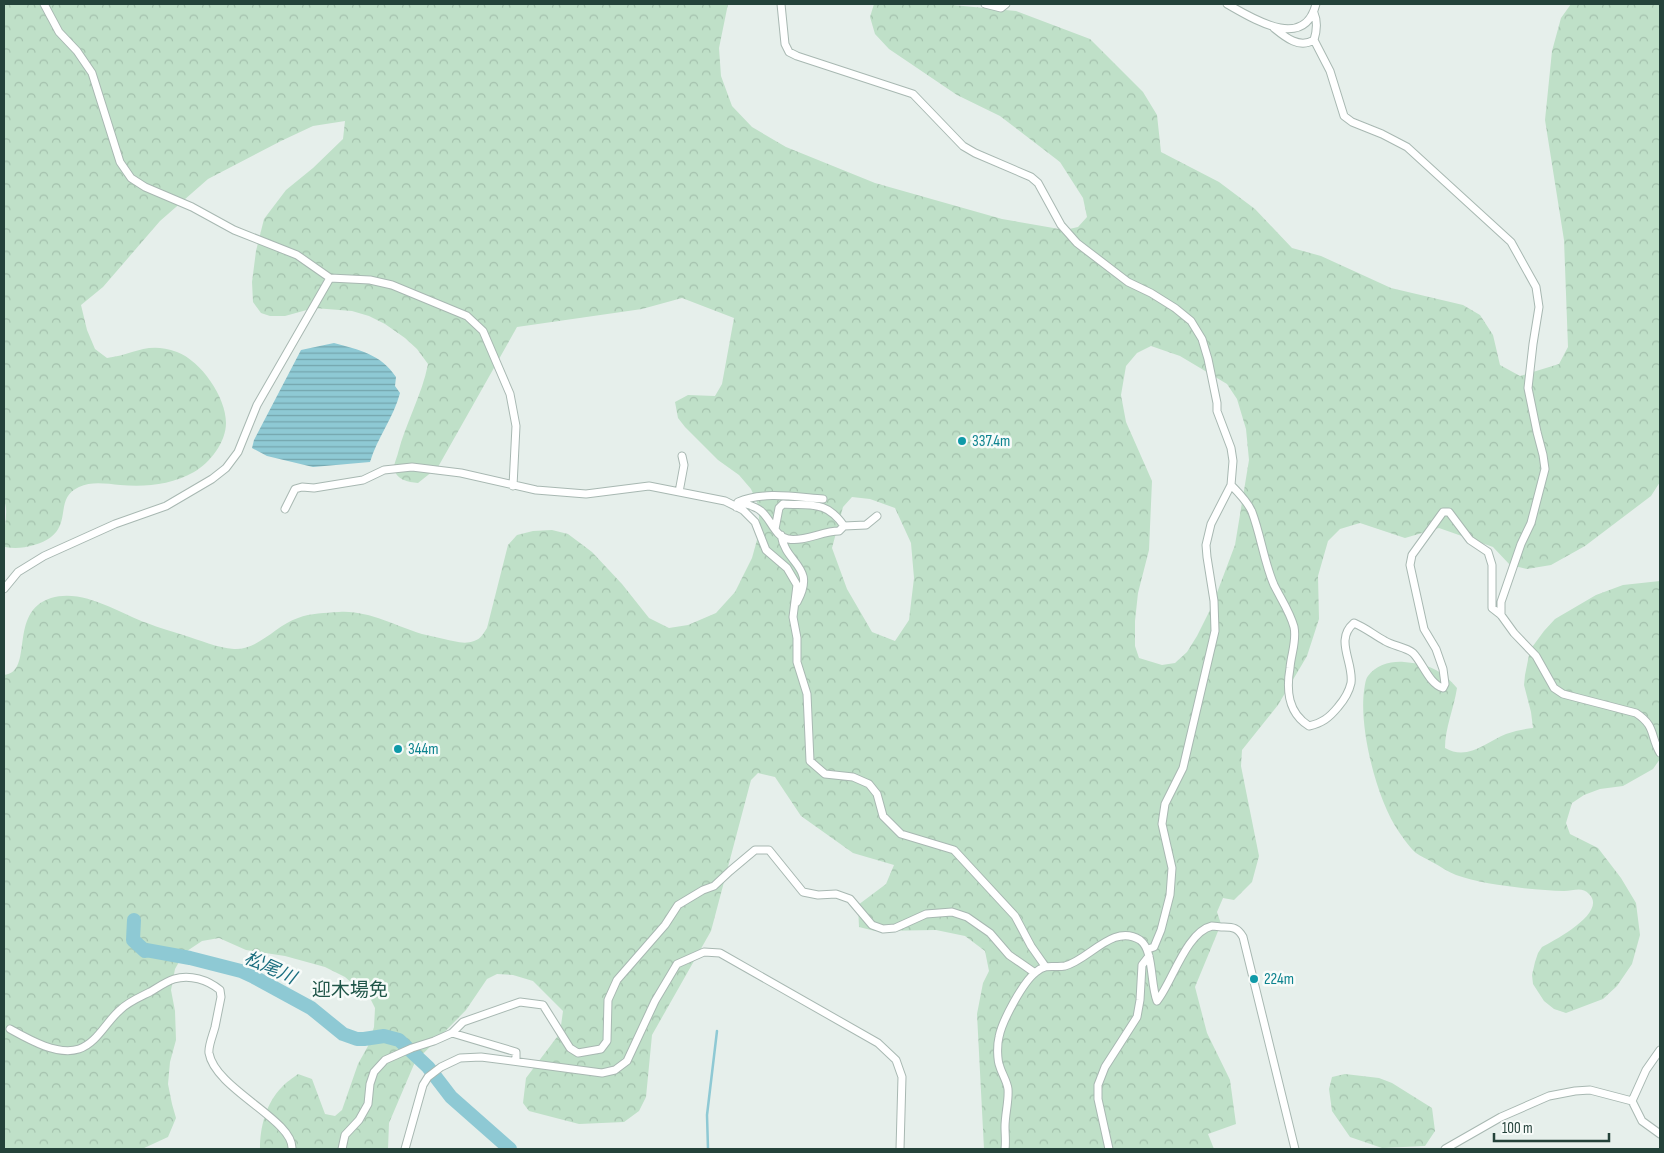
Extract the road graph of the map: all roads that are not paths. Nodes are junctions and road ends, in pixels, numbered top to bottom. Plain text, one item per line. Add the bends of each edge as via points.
1 (44, 4) edge
2 (781, 4) edge
3 (985, 4) edge
4 (1006, 4) edge
5 (1227, 4) edge
6 (1316, 4) edge
7 (1314, 12) junction
8 (1273, 28) junction
9 (1314, 40) junction
10 (330, 278) junction
11 (682, 456) dead end
12 (1231, 485) junction
13 (513, 486) junction
14 (679, 492) junction
15 (823, 499) dead end
16 (736, 507) junction
17 (285, 509) dead end
18 (877, 516) dead end
19 (844, 526) junction
20 (775, 529) junction
21 (781, 535) junction
22 (4, 589) edge
23 (794, 607) junction
24 (1502, 615) junction
25 (1660, 753) edge
26 (1148, 953) junction
27 (1045, 966) junction
28 (1035, 973) junction
29 (10, 1029) dead end
30 (452, 1032) junction
31 (1660, 1050) edge
32 (516, 1061) junction
33 (1632, 1101) junction
34 (1660, 1134) edge
35 (292, 1149) edge
36 (342, 1149) edge
37 (405, 1149) edge
38 (900, 1149) edge
39 (1005, 1149) edge
40 (1109, 1149) edge
41 (1295, 1149) edge
42 (1445, 1149) edge

1 - 10 street via 59,32 92,73 120,162 131,178 234,230 297,255
2 - 12 street via 789,52 912,94 963,146 1038,183 1061,225 1096,259 1191,321 1202,339 1217,411 1231,448
3 - 4 street via 1001,8
5 - 8 street
6 - 7 street
7 - 8 street via 1296,28
7 - 9 street via 1317,24
8 - 9 street via 1295,42
9 - 24 street via 1330,71 1344,116 1407,147 1511,242 1536,287 1539,307 1528,388 1544,469 1531,524 1501,602
10 - 13 street via 370,280 392,285 467,316 483,331 510,394 516,426
10 - 22 street via 257,405 238,452 226,468 166,506 115,524 44,556 18,572
11 - 14 street via 684,466
12 - 24 street via 1251,510 1274,586 1293,626 1294,646 1288,685 1293,711 1309,726 1328,719 1347,695 1351,674 1344,642 1348,629 1354,623 1412,653 1443,688 1442,669 1436,649 1424,629 1410,565 1412,555 1443,512 1449,512 1470,540 1488,552 1492,565 1492,608
12 - 26 street via 1211,524 1206,545 1215,631 1183,768 1165,804 1162,824 1172,868 1170,895 1161,930
13 - 14 street via 586,494 649,486
13 - 17 street via 461,473 403,468 384,470 363,480 295,489
14 - 16 street via 725,501
15 - 16 street via 749,498 738,501
16 - 20 street via 743,503 761,511
16 - 23 street via 755,522 766,550 791,574 797,585
18 - 19 street via 866,525
19 - 20 street via 825,507 783,504 779,508
19 - 21 street via 839,531 803,539 788,539
20 - 21 street
21 - 23 street via 782,544 804,576 803,591
23 - 27 street via 797,662 806,694 810,761 825,774 853,776 868,784 877,794 883,816 901,834 954,850 1015,916
24 - 25 street via 1536,656 1554,688 1563,694 1636,713 1650,726
26 - 27 street via 1141,941 1132,936 1115,937 1080,960 1064,966
26 - 40 street via 1142,965 1138,1016 1105,1066 1098,1085
26 - 41 street via 1157,1001 1165,992 1172,972 1190,943 1202,932 1211,926 1239,930
27 - 28 street
28 - 30 street via 1009,955 990,932 967,917 952,912 926,914 895,928 883,929 872,925 850,899 836,894 803,892 769,850 755,850 714,886 678,905 665,925 617,980 608,1000 607,1041 602,1049 578,1053 570,1048 544,1005 535,1003 520,1002 463,1022
28 - 39 street via 1008,1013 998,1038 999,1066 1008,1088
29 - 35 street via 36,1043 70,1051 79,1049 91,1043 120,1009 174,979 188,977 212,983 220,990 221,997 209,1051 212,1063 226,1082 265,1112 288,1136
30 - 32 street via 516,1052
30 - 36 street via 385,1060 374,1072 368,1104 346,1136
31 - 33 street via 1646,1070
32 - 37 street via 460,1058 428,1078 423,1085
32 - 38 street via 602,1073 615,1070 627,1061 655,1001 677,964 704,952 720,953 878,1043 896,1060 902,1077
33 - 34 street via 1642,1121
33 - 42 street via 1590,1090 1550,1096 1501,1117

